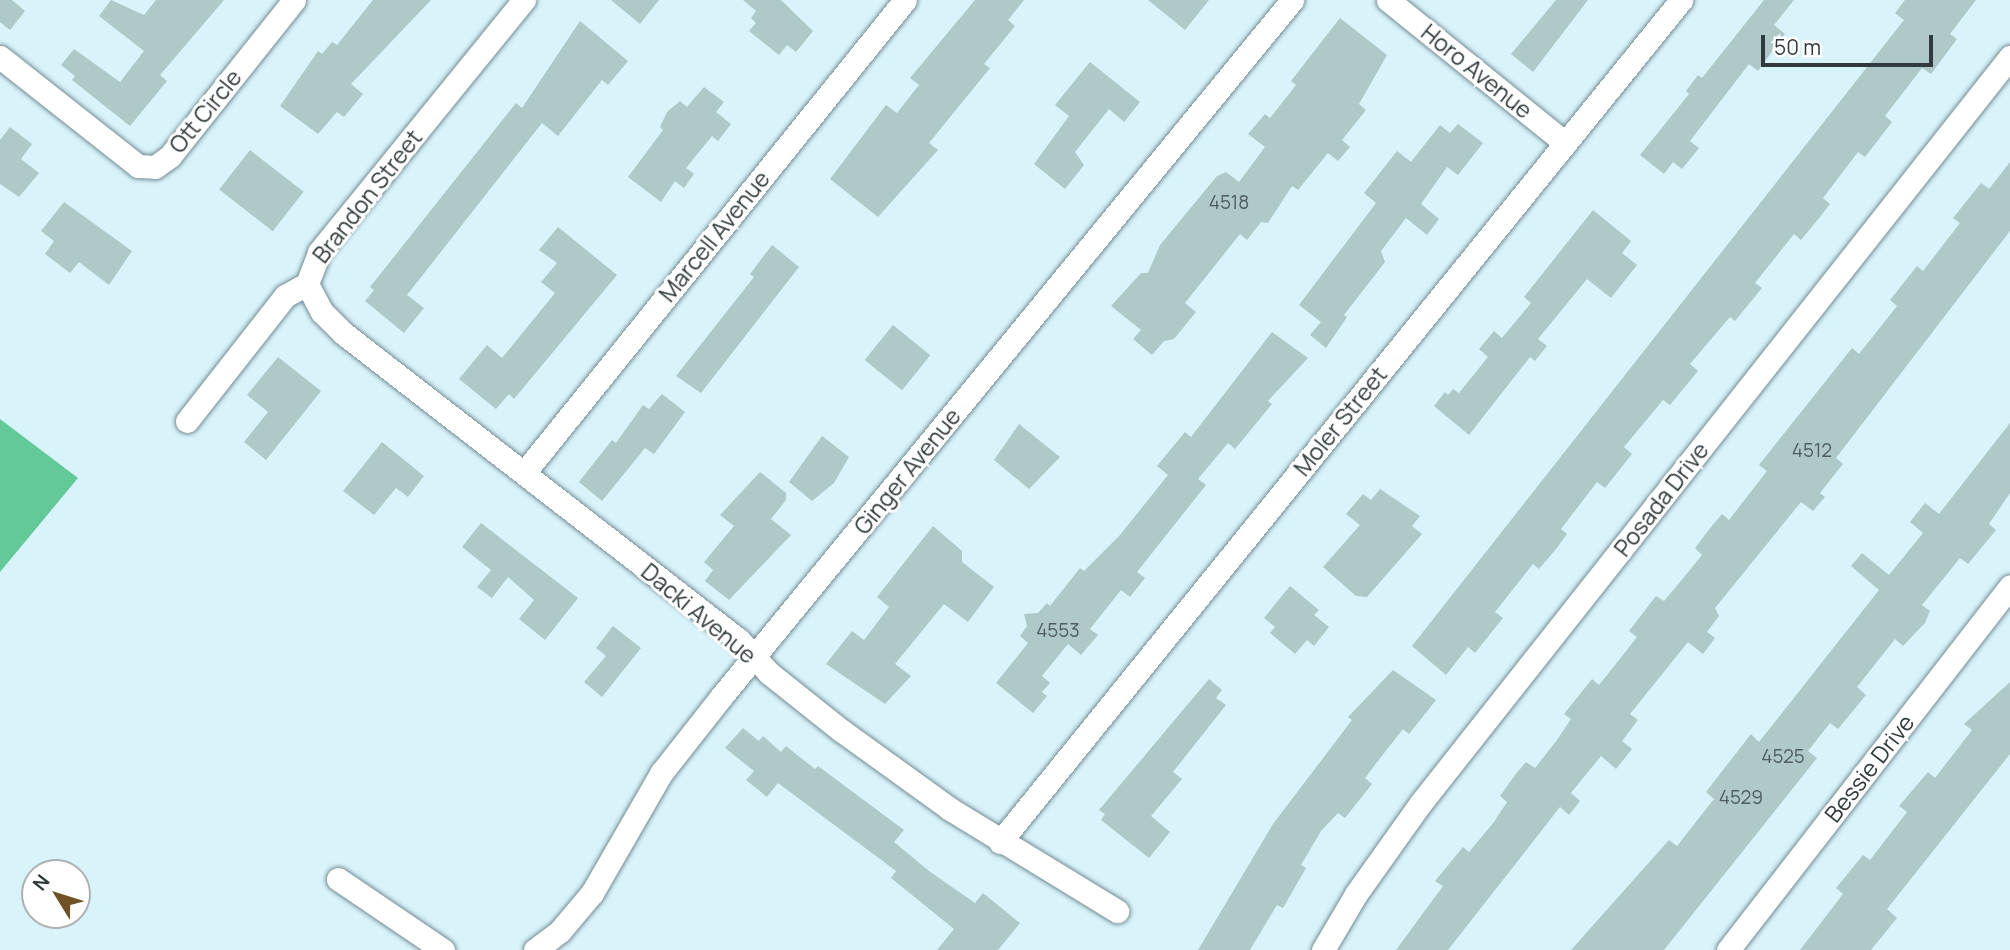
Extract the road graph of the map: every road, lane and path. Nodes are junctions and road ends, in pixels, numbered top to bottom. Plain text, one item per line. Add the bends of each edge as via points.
1 (294, 0) edge
2 (524, 0) edge
3 (905, 0) edge
4 (1292, 0) edge
5 (1388, 0) edge
6 (1681, 0) edge
7 (2010, 57) edge
8 (0, 58) edge
9 (1565, 143) junction
10 (307, 284) junction
11 (187, 421) dead end
12 (524, 473) junction
13 (2010, 586) edge
14 (755, 657) junction
15 (1000, 842) junction
16 (338, 879) dead end
17 (1117, 911) dead end
18 (443, 950) edge
19 (535, 950) edge
20 (1323, 950) edge
21 (1728, 950) edge

1 - 8 street, Ott Circle via 170,156 155,167 138,166
2 - 10 street, Brandon Street via 319,252
3 - 12 street, Marcell Avenue
4 - 14 street, Ginger Avenue
5 - 9 street, Horo Avenue
6 - 9 street, Moler Street
7 - 20 street, Posada Drive via 1420,804 1356,894
9 - 15 street, Moler Street
10 - 11 street, Brandon Street via 285,296
10 - 12 street, Dacki Avenue via 322,312 343,333
12 - 14 street, Dacki Avenue
13 - 21 street, Bessie Drive
14 - 15 street, Dacki Avenue via 842,730
14 - 19 street, Ginger Avenue via 662,772 592,893 560,931
15 - 17 street, Dacki Avenue
16 - 18 street

